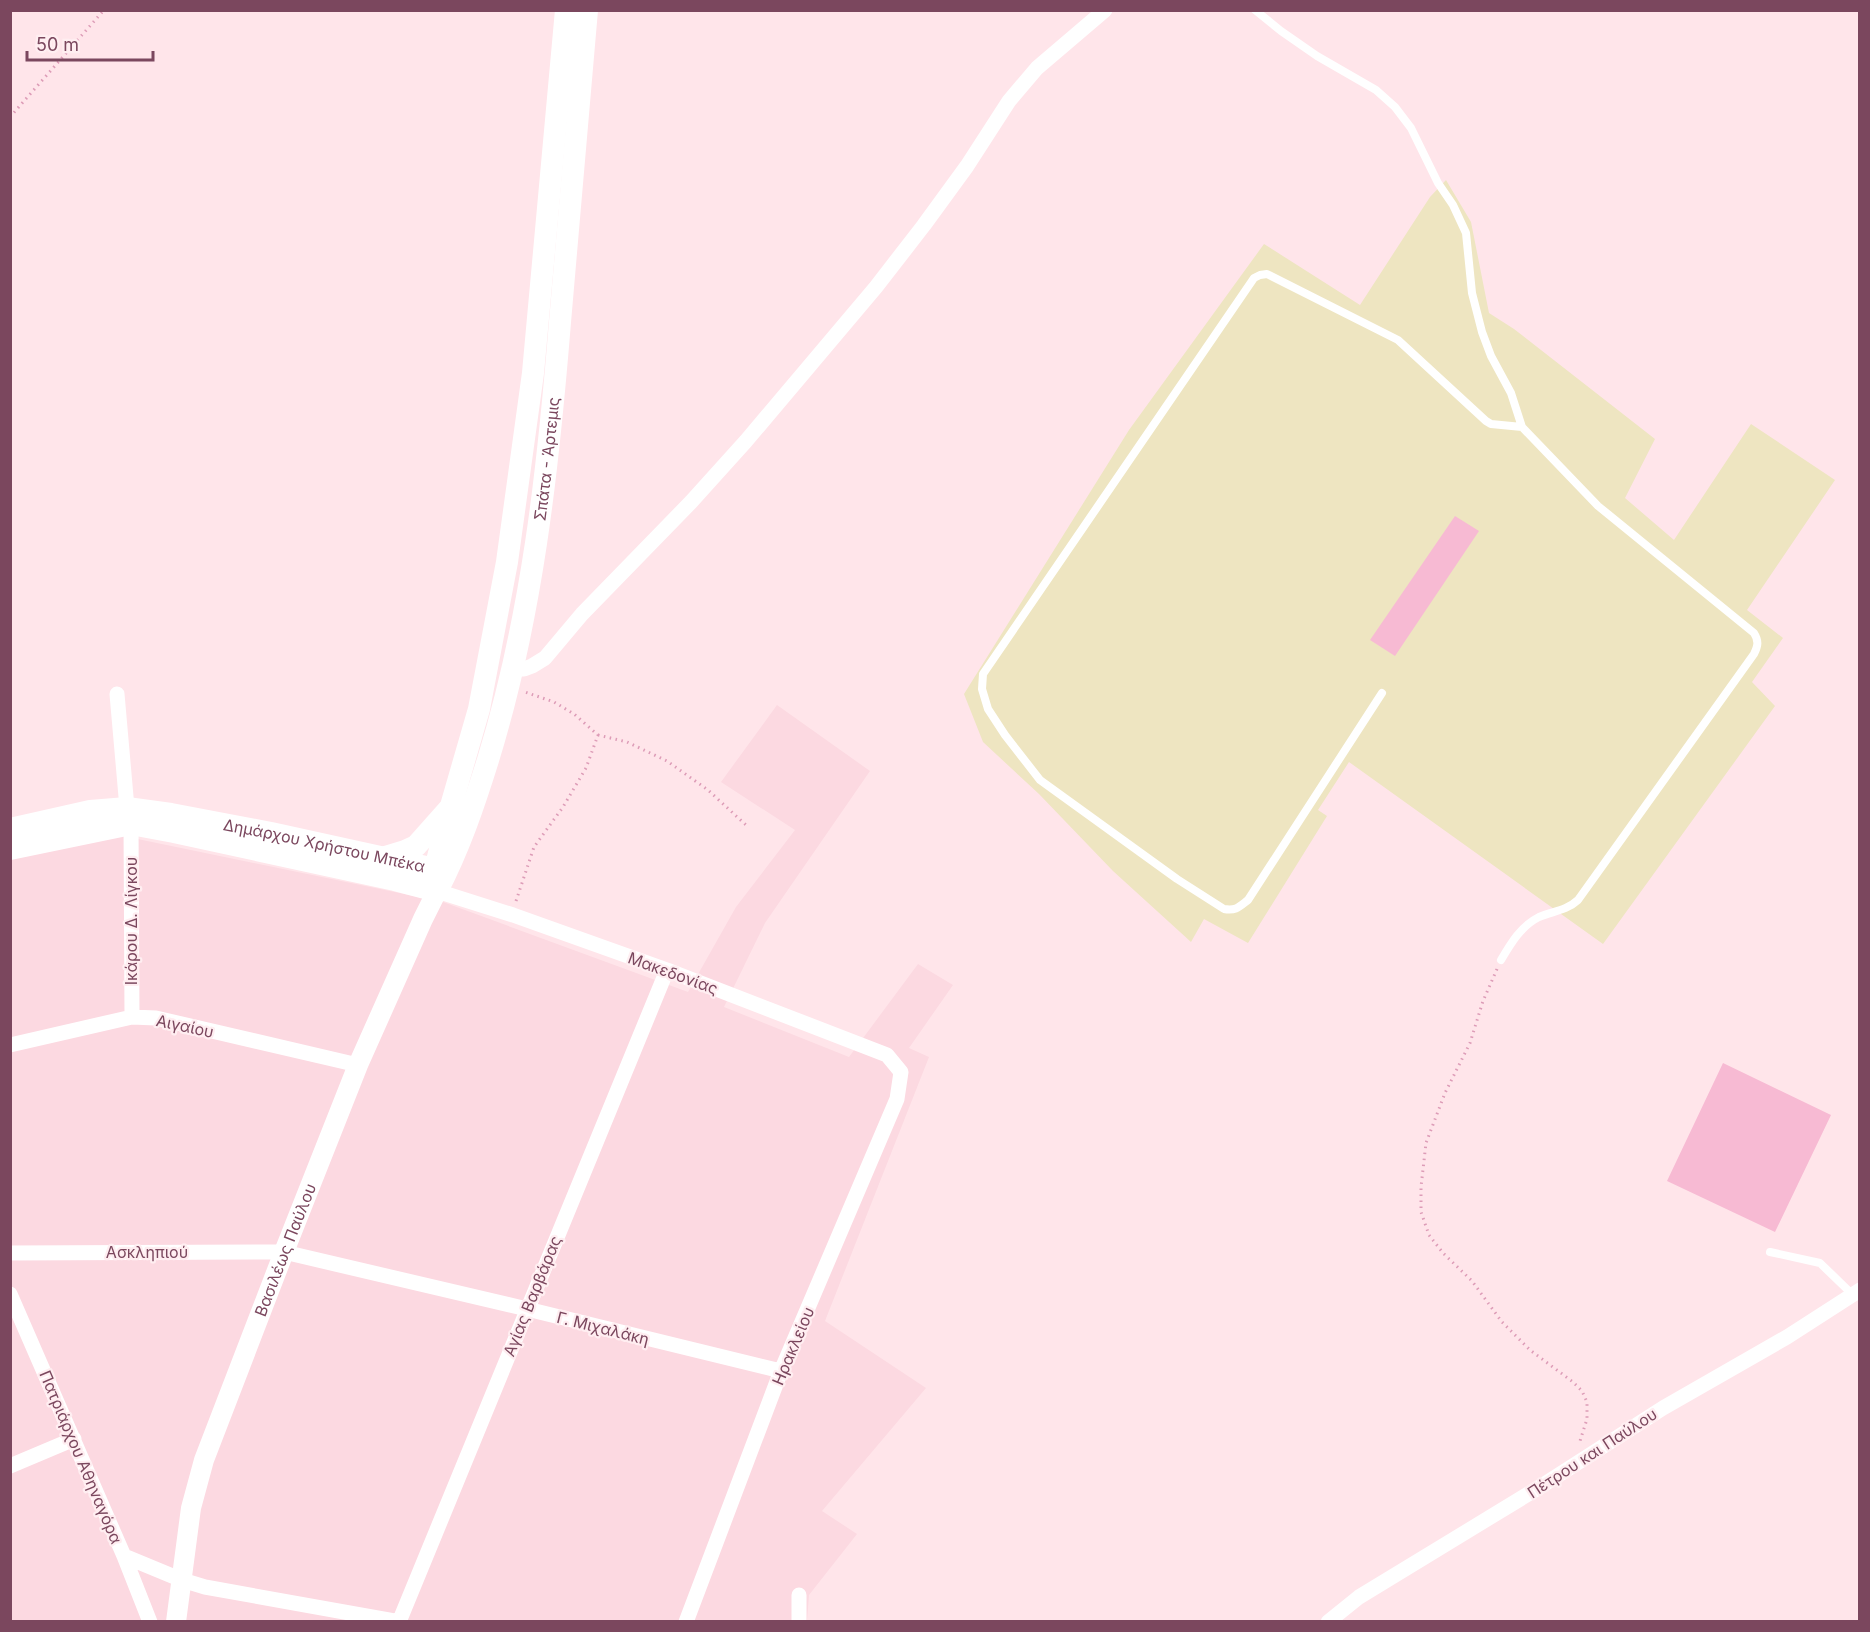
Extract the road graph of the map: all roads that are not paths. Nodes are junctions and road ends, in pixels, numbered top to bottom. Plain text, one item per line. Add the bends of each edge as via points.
1 (566, 10) edge
2 (587, 10) edge
3 (1106, 10) edge
4 (1255, 10) edge
5 (1522, 427) junction
6 (512, 677) junction
7 (1382, 693) dead end
8 (117, 694) dead end
9 (451, 807) junction
10 (129, 816) junction
11 (10, 829) edge
12 (10, 849) edge
13 (382, 858) junction
14 (436, 880) junction
15 (1501, 960) road end
16 (667, 970) junction
17 (132, 1017) junction
18 (10, 1045) edge
19 (358, 1065) junction
20 (901, 1072) joint
21 (284, 1252) junction
22 (1770, 1252) dead end
23 (10, 1253) edge
24 (1856, 1292) edge
25 (10, 1294) edge
26 (527, 1309) junction
27 (781, 1371) junction
28 (74, 1439) junction
29 (10, 1466) edge
30 (124, 1556) junction
31 (182, 1580) junction
32 (799, 1595) dead end
33 (399, 1621) edge
34 (150, 1622) edge
35 (176, 1622) edge
36 (686, 1622) edge
37 (799, 1622) edge
38 (1328, 1622) edge

1 - 9 main road, Σπάτα - Άρτεμις via 533,373 507,562 479,709
2 - 6 main road, Σπάτα - Άρτεμις via 541,518
3 - 6 street via 1037,68 1009,101 924,225 746,441 545,658
4 - 5 lane via 1317,56 1376,90 1411,128 1466,233 1472,293 1482,332 1511,393
5 - 7 lane via 1486,421 1398,340 1267,274 1260,275 1254,278 983,674 982,689 988,709 1040,780 1177,879 1231,910 1237,910 1248,900
5 - 15 lane via 1598,506 1754,633 1758,643 1754,654 1578,900 1564,910 1529,922
6 - 14 main road, Σπάτα - Άρτεμις via 468,821 453,861
8 - 10 street, Ικάρου Δ. Λίγκου
9 - 13 main road via 416,846
9 - 14 main road, Σπάτα - Άρτεμις
10 - 11 main road, Δημάρχου Χρήστου Μπέκα via 90,811
10 - 12 main road, Δημάρχου Χρήστου Μπέκα
10 - 13 main road, Δημάρχου Χρήστου Μπέκα via 171,814
10 - 14 main road, Δημάρχου Χρήστου Μπέκα via 174,832 395,880
10 - 17 street, Ικάρου Δ. Λίγκου
13 - 14 main road, Δημάρχου Χρήστου Μπέκα
14 - 16 street, Μακεδονίας via 513,915
14 - 19 street, Βασιλέως Παύλου via 423,919
16 - 20 street, Μακεδονίας via 887,1055
16 - 26 street, Αγίας Βαρβάρας
17 - 18 street, Αιγαίου
17 - 19 street, Αιγαίου via 156,1018
19 - 21 street, Βασιλέως Παύλου
20 - 27 street, Ηρακλείου via 897,1099
21 - 23 street, Ασκληπιού
21 - 26 street, Γ. Μιχαλάκη
21 - 31 street, Βασιλέως Παύλου via 199,1477
22 - 24 lane via 1820,1263
24 - 38 street, Πέτρου και Παύλου via 1359,1597
25 - 28 street, Πατριάρχου Αθηναγόρα
26 - 27 street, Γ. Μιχαλάκη
26 - 33 street, Αγίας Βαρβάρας
27 - 36 street, Ηρακλείου
28 - 29 street
28 - 30 street, Πατριάρχου Αθηναγόρα
30 - 31 street
30 - 34 street, Πατριάρχου Αθηναγόρα
31 - 33 street
31 - 35 street, Βασιλέως Παύλου
32 - 37 street

